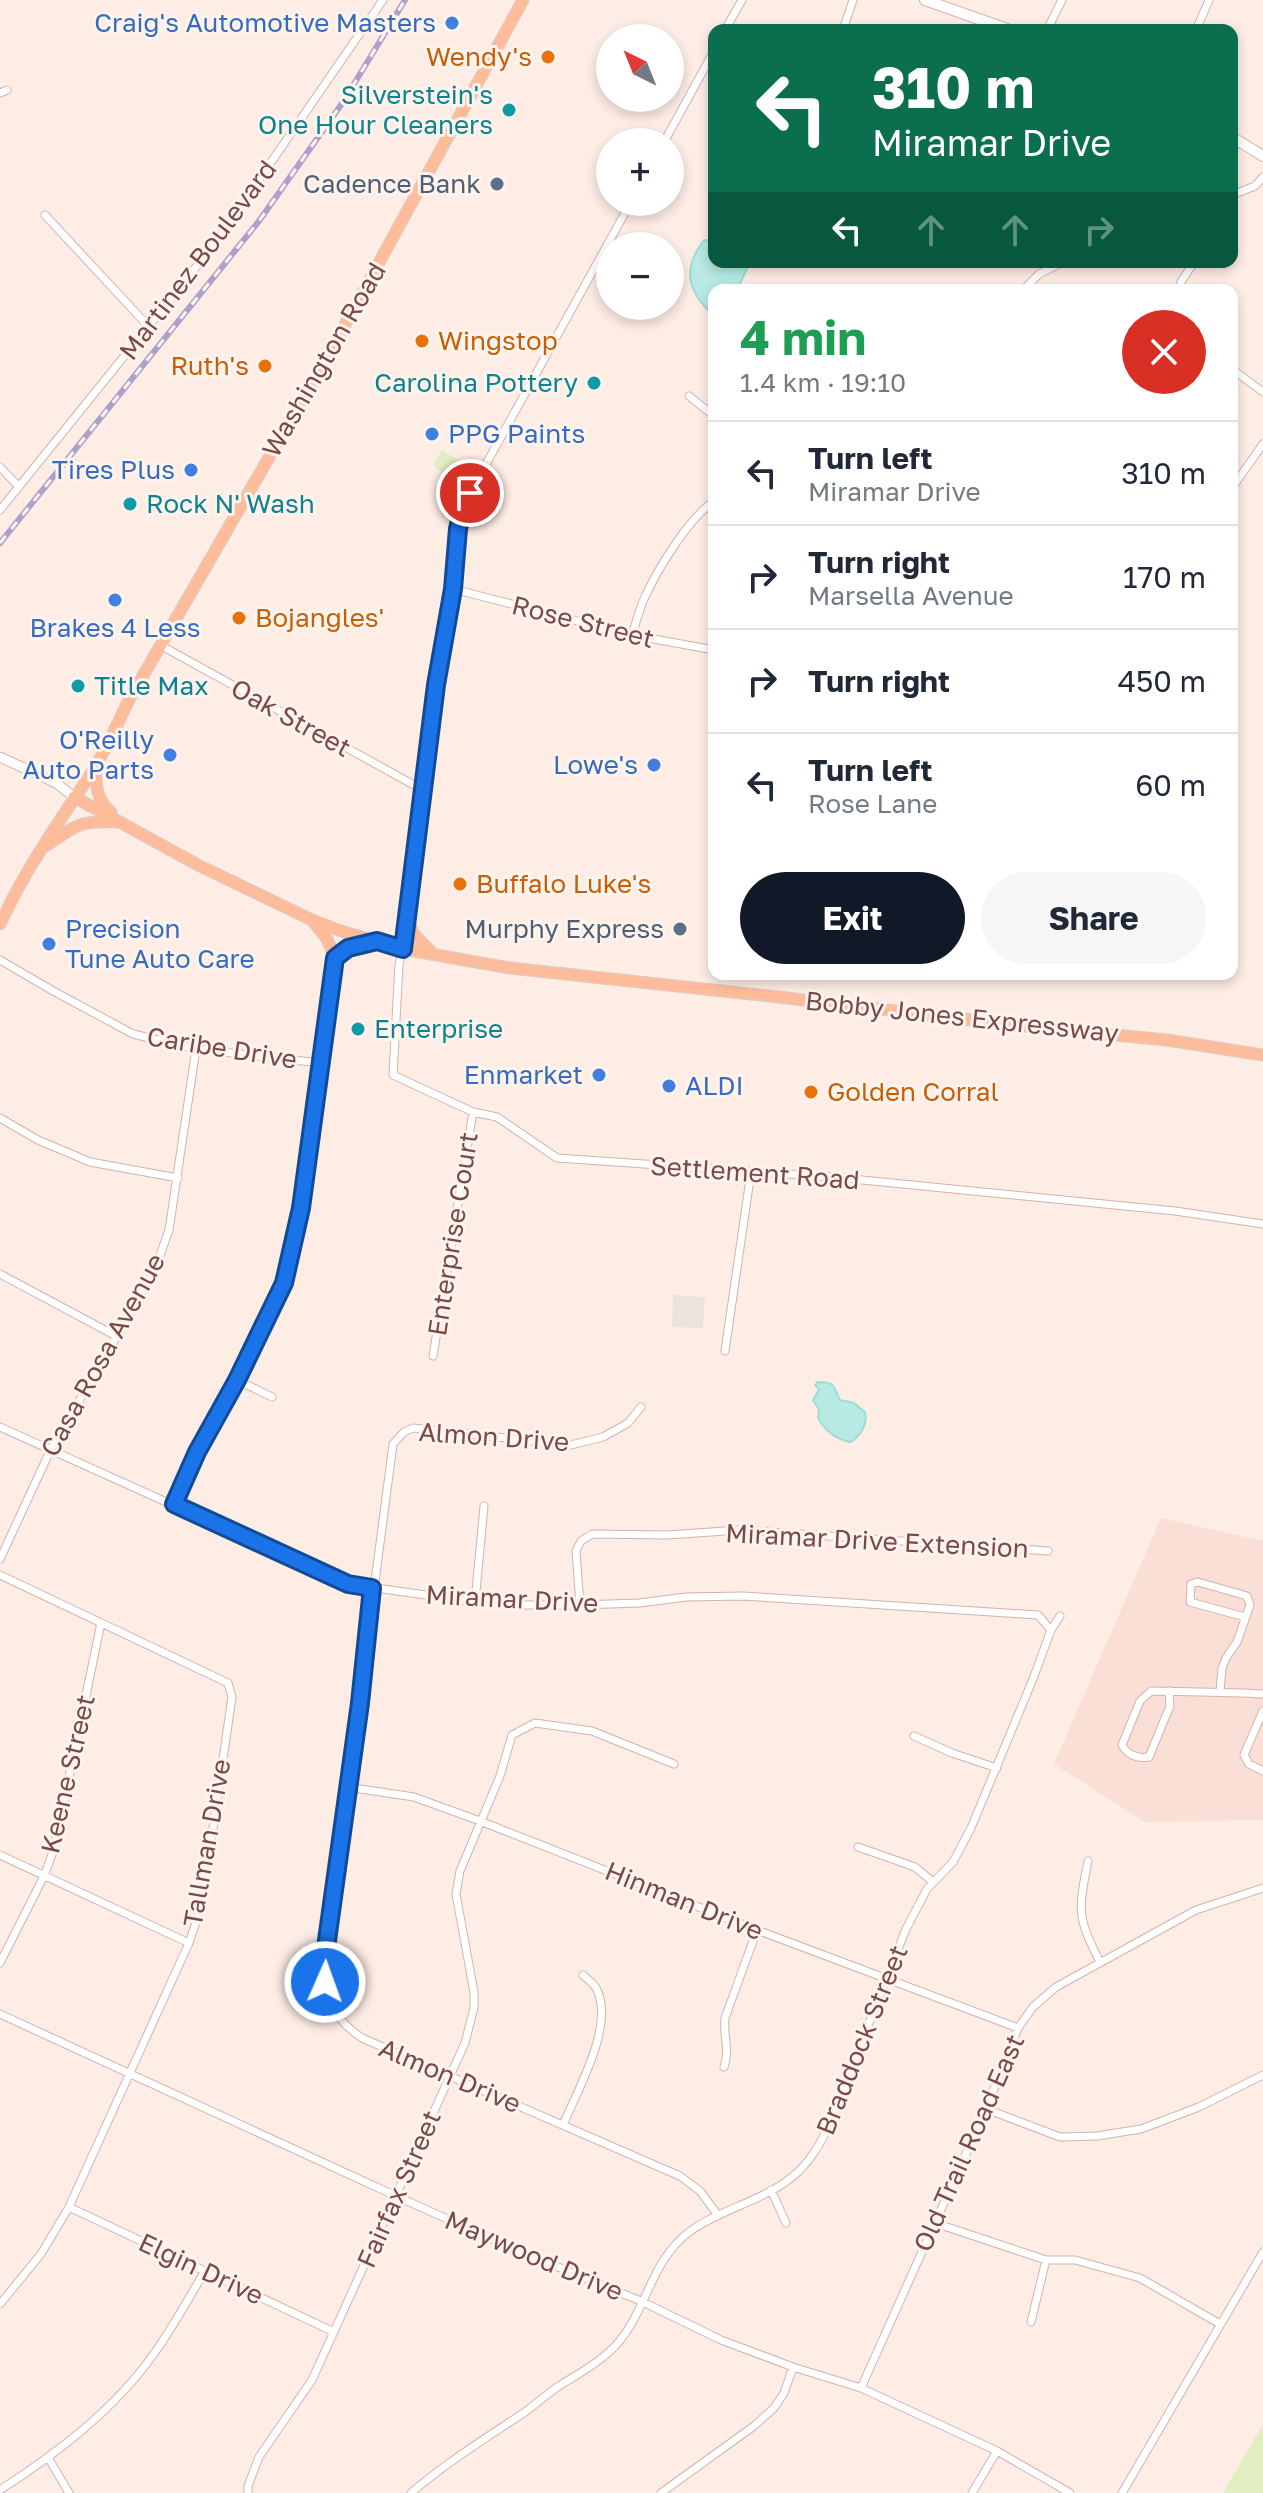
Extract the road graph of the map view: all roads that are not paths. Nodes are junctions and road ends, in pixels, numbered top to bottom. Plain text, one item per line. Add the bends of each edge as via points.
1 (383, 0) edge
2 (523, 0) edge
3 (742, 0) edge
4 (853, 0) edge
5 (925, 0) edge
6 (1062, 0) edge
7 (1209, 0) edge
8 (728, 24) edge
9 (845, 24) edge
10 (993, 24) edge
11 (1050, 24) edge
12 (1199, 24) edge
13 (708, 62) edge
14 (672, 128) edge
15 (1238, 141) edge
16 (1263, 156) edge
17 (1263, 177) edge
18 (1238, 193) edge
19 (45, 215) dead end
20 (623, 216) edge
21 (1051, 268) edge
22 (1029, 284) edge
23 (149, 327) junction
24 (1238, 373) edge
25 (1263, 392) edge
26 (689, 396) dead end
27 (708, 411) edge
28 (1263, 444) edge
29 (0, 467) edge
30 (1238, 479) edge
31 (19, 487) junction
32 (708, 505) edge
33 (0, 510) edge
34 (453, 589) junction
35 (632, 635) junction
36 (160, 645) junction
37 (708, 649) edge
38 (0, 757) edge
39 (96, 766) junction
40 (423, 790) junction
41 (74, 797) junction
42 (124, 822) junction
43 (42, 848) junction
44 (408, 917) junction
45 (312, 920) junction
46 (0, 924) edge
47 (377, 941) junction
48 (403, 949) junction
49 (434, 954) junction
50 (335, 958) junction
51 (0, 960) edge
52 (196, 1049) junction
53 (1263, 1055) edge
54 (320, 1063) junction
55 (473, 1112) junction
56 (0, 1118) edge
57 (751, 1172) junction
58 (178, 1178) junction
59 (1263, 1224) edge
60 (0, 1274) edge
61 (118, 1337) junction
62 (725, 1351) dead end
63 (433, 1356) dead end
64 (237, 1380) junction
65 (272, 1397) dead end
66 (641, 1407) dead end
67 (0, 1427) edge
68 (50, 1451) junction
69 (174, 1504) junction
70 (484, 1506) dead end
71 (1048, 1551) dead end
72 (0, 1559) edge
73 (0, 1575) edge
74 (372, 1588) junction
75 (475, 1602) junction
76 (580, 1605) junction
77 (1060, 1616) dead end
78 (1245, 1617) junction
79 (101, 1623) junction
80 (1051, 1630) junction
81 (1169, 1691) junction
82 (1220, 1692) junction
83 (1263, 1694) edge
84 (1263, 1711) edge
85 (914, 1736) dead end
86 (674, 1764) dead end
87 (997, 1768) junction
88 (1263, 1771) edge
89 (347, 1787) junction
90 (480, 1821) junction
91 (858, 1847) dead end
92 (0, 1855) edge
93 (1088, 1861) dead end
94 (44, 1876) junction
95 (933, 1882) junction
96 (1263, 1888) edge
97 (757, 1930) junction
98 (189, 1943) junction
99 (1100, 1962) junction
100 (0, 1963) edge
101 (583, 1975) dead end
102 (888, 1979) junction
103 (0, 2014) edge
104 (1018, 2028) junction
105 (724, 2067) dead end
106 (129, 2075) junction
107 (1263, 2075) edge
108 (450, 2076) junction
109 (986, 2109) junction
110 (563, 2125) junction
111 (771, 2190) junction
112 (396, 2196) junction
113 (69, 2207) junction
114 (717, 2214) junction
115 (786, 2223) dead end
116 (935, 2223) junction
117 (1263, 2252) edge
118 (1046, 2260) junction
119 (205, 2271) junction
120 (643, 2302) junction
121 (0, 2304) edge
122 (1031, 2322) dead end
123 (1220, 2324) junction
124 (334, 2332) junction
125 (793, 2367) junction
126 (861, 2388) junction
127 (997, 2451) junction
128 (49, 2459) junction
129 (0, 2490) edge
130 (69, 2493) edge
131 (248, 2493) edge
132 (411, 2493) edge
133 (661, 2493) edge
134 (972, 2493) edge
135 (1070, 2493) edge
136 (1122, 2493) edge

1 - 23 street, Martinez Boulevard via 214,245
2 - 36 main road, Washington Road via 331,350
3 - 8 street
4 - 9 street
5 - 10 main road
6 - 11 street
7 - 12 street
13 - 14 street
15 - 16 main road
17 - 18 street
19 - 23 street
20 - 34 street via 464,505
21 - 22 street
23 - 31 street, Martinez Boulevard
24 - 25 street
26 - 27 street
28 - 30 street
29 - 31 street
31 - 33 street, Martinez Boulevard
32 - 35 street via 671,551 643,600
34 - 35 street, Rose Street
34 - 40 street
35 - 37 street, Rose Street
36 - 39 main road, Washington Road
36 - 40 street, Oak Street
38 - 41 street
39 - 41 main road, Washington Road
39 - 42 main road via 95,782 104,807
40 - 44 street
41 - 42 main road, Bobby Jones Expressway
41 - 43 main road, Washington Road
42 - 43 main road via 88,821
42 - 45 main road, Bobby Jones Expressway
43 - 46 main road, Washington Road
44 - 48 street
44 - 49 main road via 413,933
45 - 47 main road, Bobby Jones Expressway
45 - 50 main road
47 - 48 main road, Bobby Jones Expressway
47 - 50 main road via 348,948
48 - 49 main road, Bobby Jones Expressway
48 - 55 street, Settlement Road via 393,1075
49 - 53 main road, Bobby Jones Expressway via 510,968
50 - 54 street
51 - 52 street, Caribe Drive via 133,1034
52 - 54 street, Caribe Drive
52 - 58 street, Casa Rosa Avenue
54 - 64 street via 301,1208 284,1283
55 - 57 street, Settlement Road via 497,1117 557,1158
55 - 63 street, Enterprise Court
56 - 58 street via 90,1162
57 - 59 street, Settlement Road via 1121,1205
57 - 62 street
58 - 61 street, Casa Rosa Avenue via 169,1230 154,1272
60 - 61 street
61 - 68 street, Casa Rosa Avenue
64 - 65 street
64 - 69 street
66 - 74 street, Almon Drive via 628,1423 603,1437 571,1445 413,1428 404,1432 393,1444
67 - 68 street, Miramar Drive
68 - 69 street, Miramar Drive
68 - 72 street, Casa Rosa Avenue
69 - 74 street, Miramar Drive via 348,1584
70 - 75 street
71 - 76 street, Miramar Drive Extension via 740,1530 592,1534 576,1551
73 - 79 street, Tallman Drive
74 - 75 street, Miramar Drive
74 - 89 street, Almon Drive
75 - 76 street, Miramar Drive
76 - 80 street, Miramar Drive via 743,1596 1038,1615
77 - 80 street, Braddock Street
78 - 78 street via 1190,1602 1191,1584 1247,1596
78 - 82 street via 1222,1668
79 - 94 street, Keene Street
79 - 98 street, Tallman Drive via 228,1683 232,1697 202,1904
80 - 87 street, Braddock Street
81 - 81 street via 1151,1691 1140,1701 1122,1745 1125,1751 1149,1757 1170,1706
81 - 82 street
82 - 83 street
84 - 88 street via 1244,1755
85 - 87 street
86 - 90 street, Fairfax Street via 592,1731 535,1723 512,1735
87 - 95 street, Braddock Street via 953,1862
89 - 90 street, Hinman Drive via 414,1797
89 - 108 street, Almon Drive via 324,1962 326,1994 338,2016 362,2038
90 - 97 street, Hinman Drive
90 - 108 street, Fairfax Street via 456,1894 474,2008
91 - 95 street via 915,1867
92 - 94 street
93 - 99 street via 1081,1916
94 - 98 street
94 - 100 street, Keene Street
95 - 102 street, Braddock Street via 906,1929
96 - 99 street, Old Trail Road East via 1196,1910
97 - 102 street, Hinman Drive
97 - 105 street via 725,2018
98 - 106 street, Tallman Drive
99 - 104 street, Old Trail Road East via 1056,1987
101 - 110 street via 598,1995 600,2029
102 - 104 street, Hinman Drive
102 - 111 street, Braddock Street via 815,2153
103 - 106 street, Maywood Drive
104 - 109 street, Old Trail Road East
106 - 112 street, Maywood Drive
106 - 113 street, Tallman Drive
107 - 109 street via 1141,2129 1097,2136 1060,2137
108 - 110 street, Almon Drive
108 - 112 street, Fairfax Street
109 - 116 street, Old Trail Road East
110 - 114 street, Almon Drive via 680,2176
111 - 114 street, Braddock Street
111 - 115 street
112 - 120 street, Maywood Drive
112 - 124 street, Fairfax Street
113 - 119 street, Elgin Drive
113 - 121 street, Tallman Drive via 41,2254
114 - 120 street, Braddock Street via 665,2254
116 - 118 street
116 - 126 street, Old Trail Road East
117 - 123 street
118 - 122 street
118 - 123 street via 1075,2260 1140,2278
119 - 124 street, Elgin Drive
119 - 128 street via 153,2356 107,2408
120 - 125 street, Maywood Drive
120 - 132 street, Braddock Street via 611,2351
123 - 136 street
124 - 131 street, Fairfax Street via 312,2380 259,2457
125 - 126 street, Maywood Drive
125 - 133 street via 774,2408
126 - 127 street, Maywood Drive
127 - 134 street
127 - 135 street, Maywood Drive
128 - 129 street
128 - 130 street

